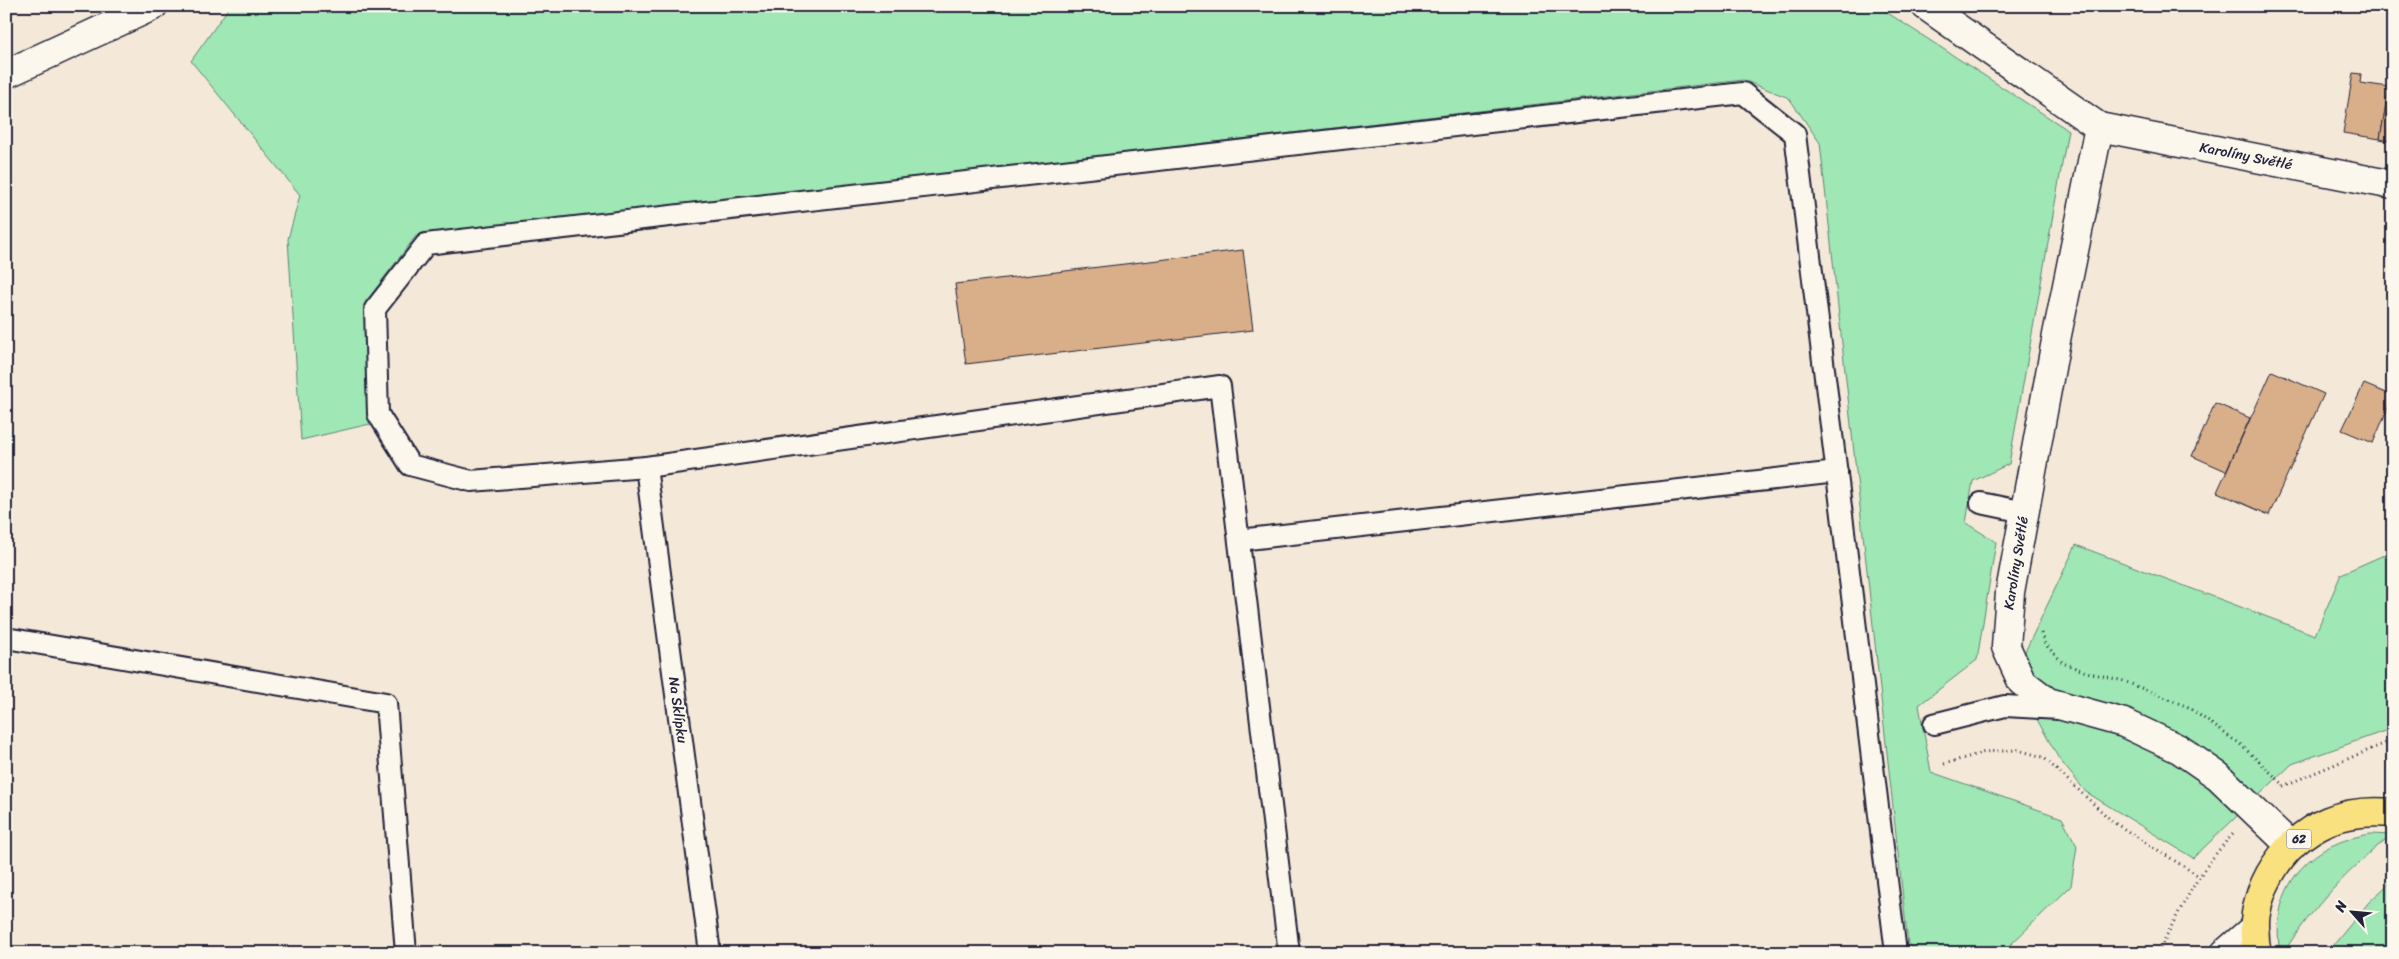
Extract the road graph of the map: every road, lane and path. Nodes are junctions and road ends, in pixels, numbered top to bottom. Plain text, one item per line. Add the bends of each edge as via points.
1 (153, 6) edge
2 (1926, 6) edge
3 (6, 74) edge
4 (2099, 127) junction
5 (2393, 185) edge
6 (646, 467) junction
7 (1837, 472) junction
8 (1981, 503) dead end
9 (2024, 512) junction
10 (1239, 540) junction
11 (2039, 629) dead end
12 (6, 638) edge
13 (2080, 710) junction
14 (1934, 724) dead end
15 (1944, 764) dead end
16 (2284, 785) dead end
17 (2393, 813) edge
18 (2290, 846) junction
19 (2199, 876) dead end
20 (2256, 940) edge
21 (406, 953) edge
22 (710, 953) edge
23 (1289, 953) edge
24 (1896, 953) edge
25 (2225, 953) edge

1 - 3 street
2 - 4 street, Karolíny Světlé
4 - 5 street, Karolíny Světlé
4 - 9 street, Karolíny Světlé
6 - 7 lane via 470,481 410,465 378,414 375,309 426,244 1743,94 1795,134
6 - 10 lane via 1220,386
6 - 22 lane, Na Sklípku
7 - 10 lane
7 - 24 lane
8 - 9 lane
9 - 13 street, Karolíny Světlé via 2010,592 2006,647 2022,682 2048,702
10 - 23 lane
11 - 16 path via 2045,644 2063,663 2124,681 2188,707 2241,745
12 - 21 lane via 386,703
13 - 14 lane via 2005,706
13 - 18 street, Karolíny Světlé via 2124,722 2179,748 2218,776
15 - 19 path via 1985,752 2018,750 2043,757 2113,822
17 - 18 main road, 62 via 2364,812 2328,821
18 - 20 main road, 62 via 2265,883 2258,905
20 - 25 street

